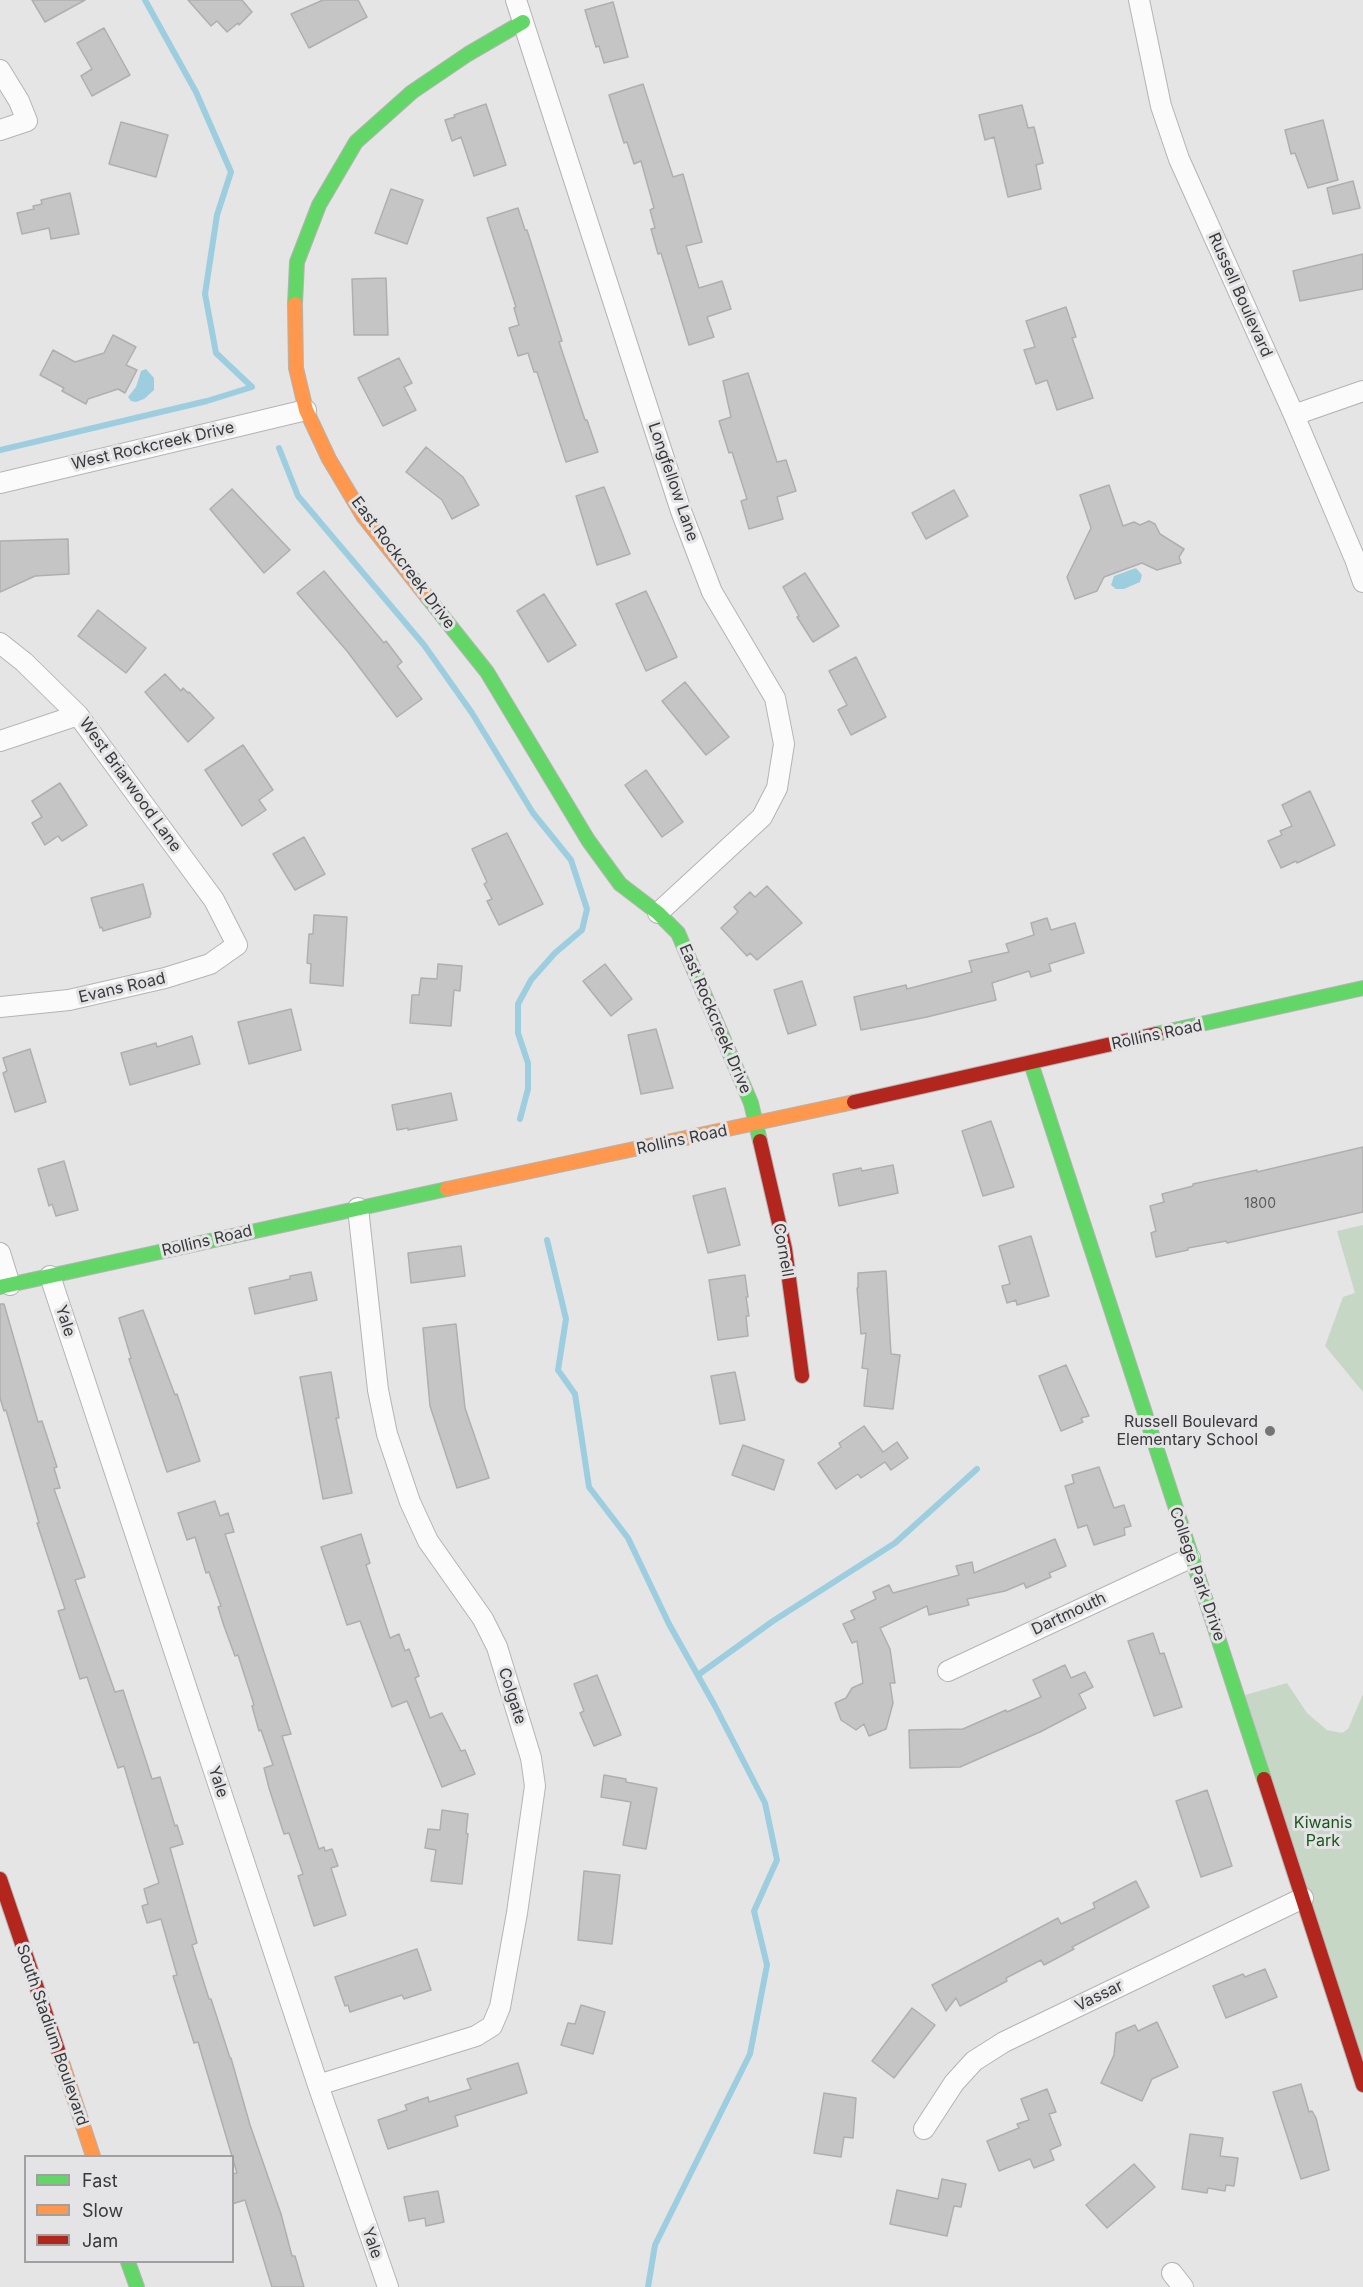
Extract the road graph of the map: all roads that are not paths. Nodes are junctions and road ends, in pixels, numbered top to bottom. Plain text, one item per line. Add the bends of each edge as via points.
1 (516, 0) edge
2 (1138, 0) edge
3 (522, 22) junction
4 (0, 70) edge
5 (0, 129) edge
6 (1363, 391) edge
7 (306, 410) junction
8 (1294, 415) junction
9 (0, 483) edge
10 (1363, 582) edge
11 (0, 643) edge
12 (78, 715) junction
13 (0, 741) edge
14 (658, 913) junction
15 (237, 945) joint
16 (1363, 988) edge
17 (0, 1007) edge
18 (1031, 1063) junction
19 (757, 1124) junction
20 (358, 1208) junction
21 (0, 1253) edge
22 (50, 1276) junction
23 (5, 1286) edge
24 (802, 1376) dead end
25 (1190, 1558) junction
26 (948, 1671) dead end
27 (0, 1879) edge
28 (1303, 1898) junction
29 (318, 2085) junction
30 (1363, 2085) edge
31 (924, 2129) dead end
32 (92, 2155) edge
33 (129, 2263) edge
34 (137, 2287) edge
35 (388, 2287) edge

1 - 3 street, Longfellow Lane
2 - 8 street, Russell Boulevard via 1161,106 1179,159
3 - 7 street, East Rockcreek Drive via 412,92 356,142 319,205 297,262 296,369
3 - 14 street, Longfellow Lane via 681,511 712,592 775,698 784,744 777,788 762,817
4 - 5 street via 27,121
6 - 8 street
7 - 9 street, West Rockcreek Drive
7 - 14 street, East Rockcreek Drive via 363,516 487,672 588,840 620,884
8 - 10 street, Russell Boulevard
11 - 12 street, West Briarwood Lane
12 - 13 street
12 - 15 street, West Briarwood Lane via 214,900
14 - 19 street, East Rockcreek Drive via 678,933
15 - 17 street, Evans Road via 210,964 165,978 69,1000
16 - 18 street, Rollins Road
18 - 19 street, Rollins Road
18 - 25 street, College Park Drive
19 - 20 street, Rollins Road
19 - 24 street, Cornell via 785,1249
20 - 22 street, Rollins Road
20 - 29 street, Colgate via 378,1390 387,1434 428,1541 483,1619 497,1647 531,1758 535,1786 517,1913 500,2007 492,2026 476,2036
21 - 23 street
22 - 23 street, Rollins Road
22 - 29 street, Yale
25 - 26 street, Dartmouth
25 - 28 street, College Park Drive
27 - 32 street, South Stadium Boulevard
28 - 30 street, College Park Drive
28 - 31 street, Vassar via 1004,2042 974,2061 954,2083
29 - 35 street, Yale
33 - 34 street

